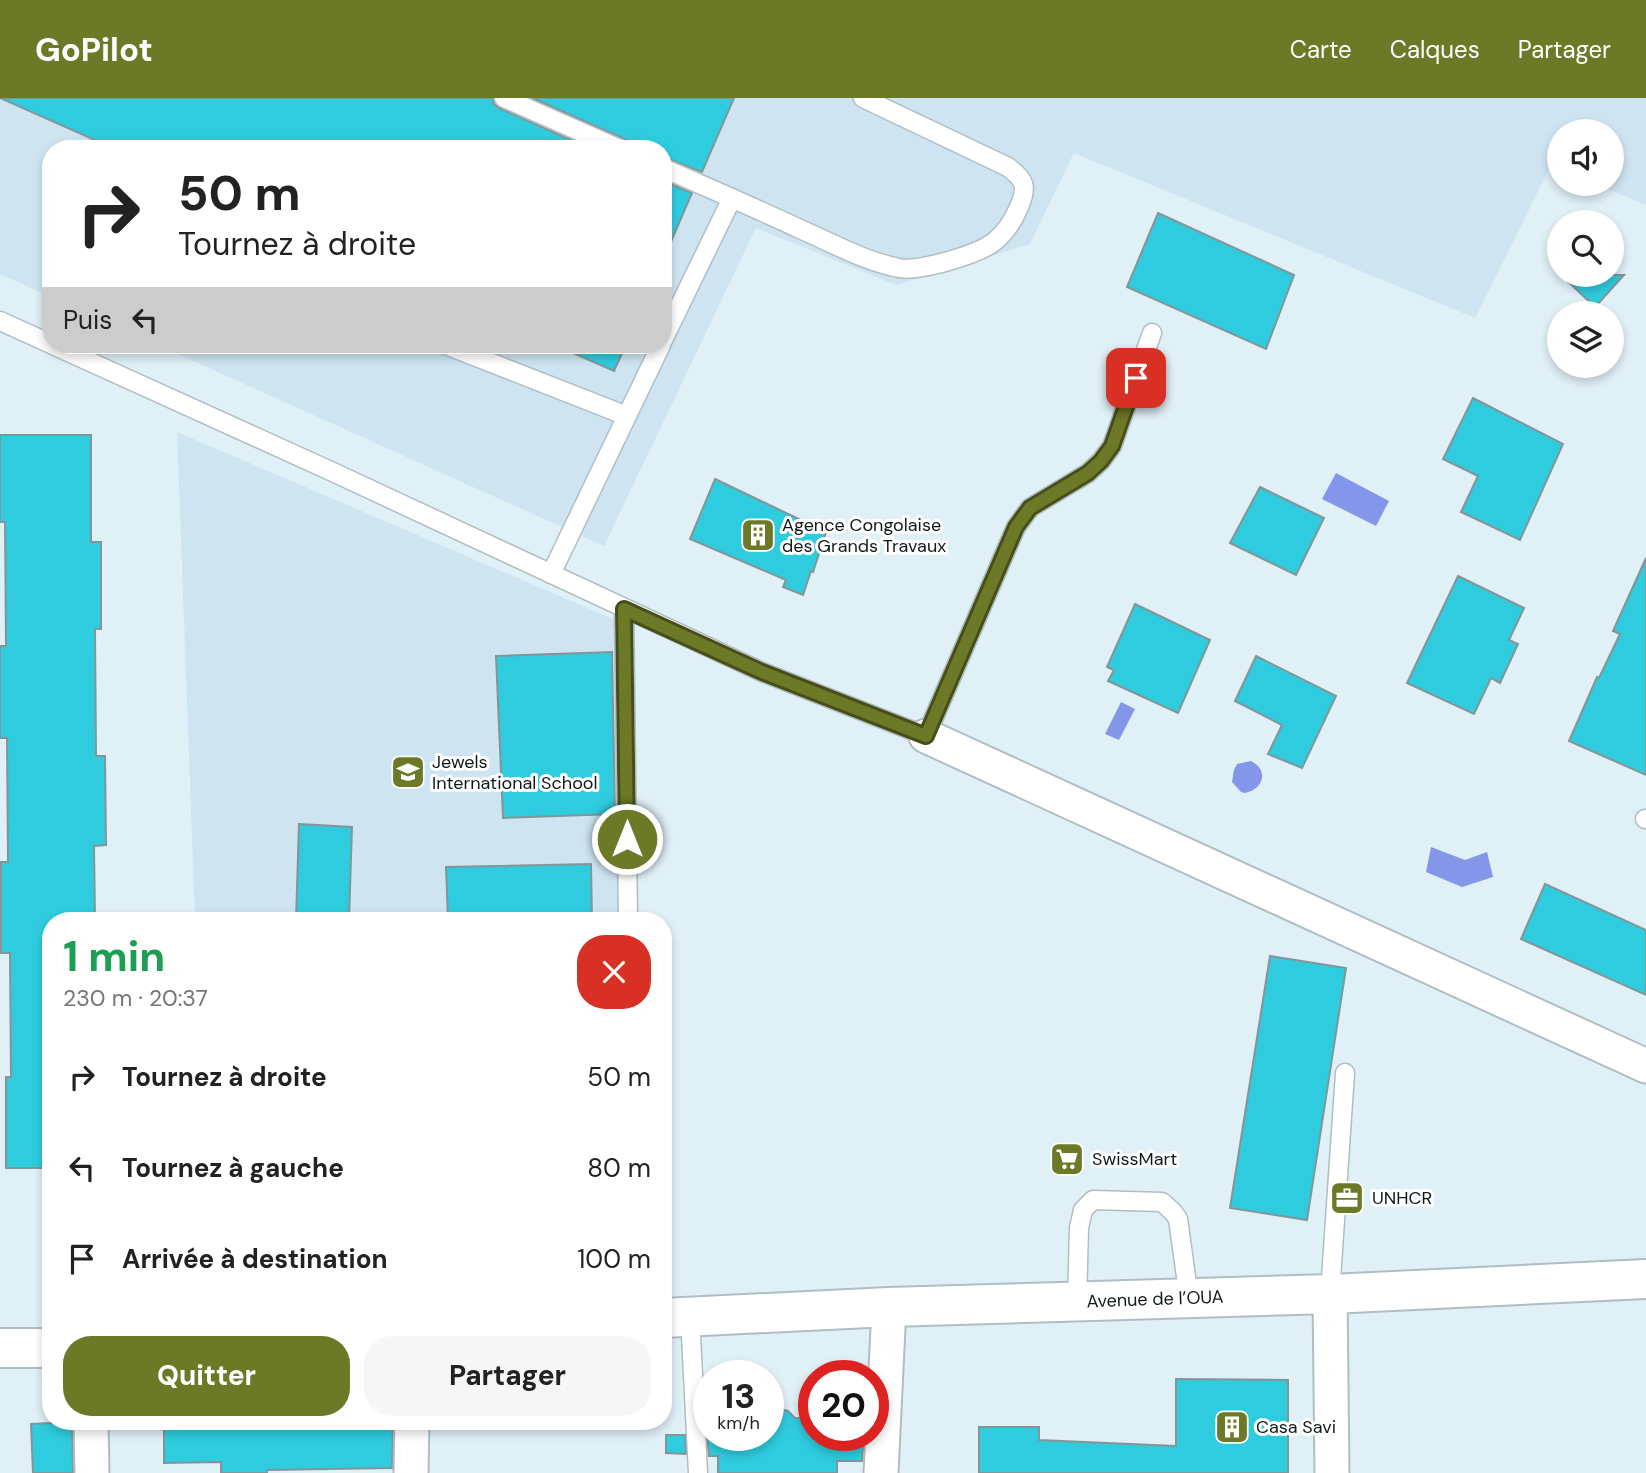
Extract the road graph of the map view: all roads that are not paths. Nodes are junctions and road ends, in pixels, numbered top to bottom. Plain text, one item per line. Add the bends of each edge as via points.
1 (504, 98) edge
2 (863, 98) edge
3 (600, 140) edge
4 (672, 172) edge
5 (732, 198) junction
6 (0, 321) edge
7 (672, 321) edge
8 (1152, 333) dead end
9 (42, 340) edge
10 (74, 354) edge
11 (469, 354) edge
12 (657, 354) edge
13 (627, 416) junction
14 (551, 574) junction
15 (624, 609) junction
16 (926, 736) junction
17 (628, 912) edge
18 (1646, 1066) edge
19 (1345, 1073) dead end
20 (1646, 1279) edge
21 (1330, 1294) junction
22 (1189, 1298) junction
23 (1077, 1301) junction
24 (889, 1307) junction
25 (677, 1317) edge
26 (0, 1348) edge
27 (42, 1348) edge
28 (91, 1430) edge
29 (412, 1430) edge
30 (92, 1473) edge
31 (411, 1473) edge
32 (698, 1473) edge
33 (881, 1473) edge
34 (1332, 1473) edge

1 - 3 lane
2 - 5 lane via 1020,176 1025,186 1022,200 1014,220 995,242 975,253 901,269 858,255
4 - 5 lane
5 - 7 lane
6 - 9 lane
8 - 16 lane via 1112,446 1088,473 1030,508 1016,527
10 - 14 lane
11 - 13 lane
12 - 13 lane
13 - 14 lane
14 - 15 lane
15 - 16 lane via 762,672
15 - 17 lane
16 - 18 street
19 - 21 lane
20 - 21 main road, Avenue de l’OUA
21 - 22 main road, Avenue de l’OUA
21 - 34 street
22 - 23 main road, Avenue de l’OUA
22 - 23 lane via 1178,1219 1173,1212 1162,1202 1093,1200 1083,1210 1079,1228
23 - 24 main road, Avenue de l’OUA
24 - 25 main road, Avenue de l’OUA
24 - 33 street
25 - 32 lane
26 - 27 main road
28 - 30 street
29 - 31 street

